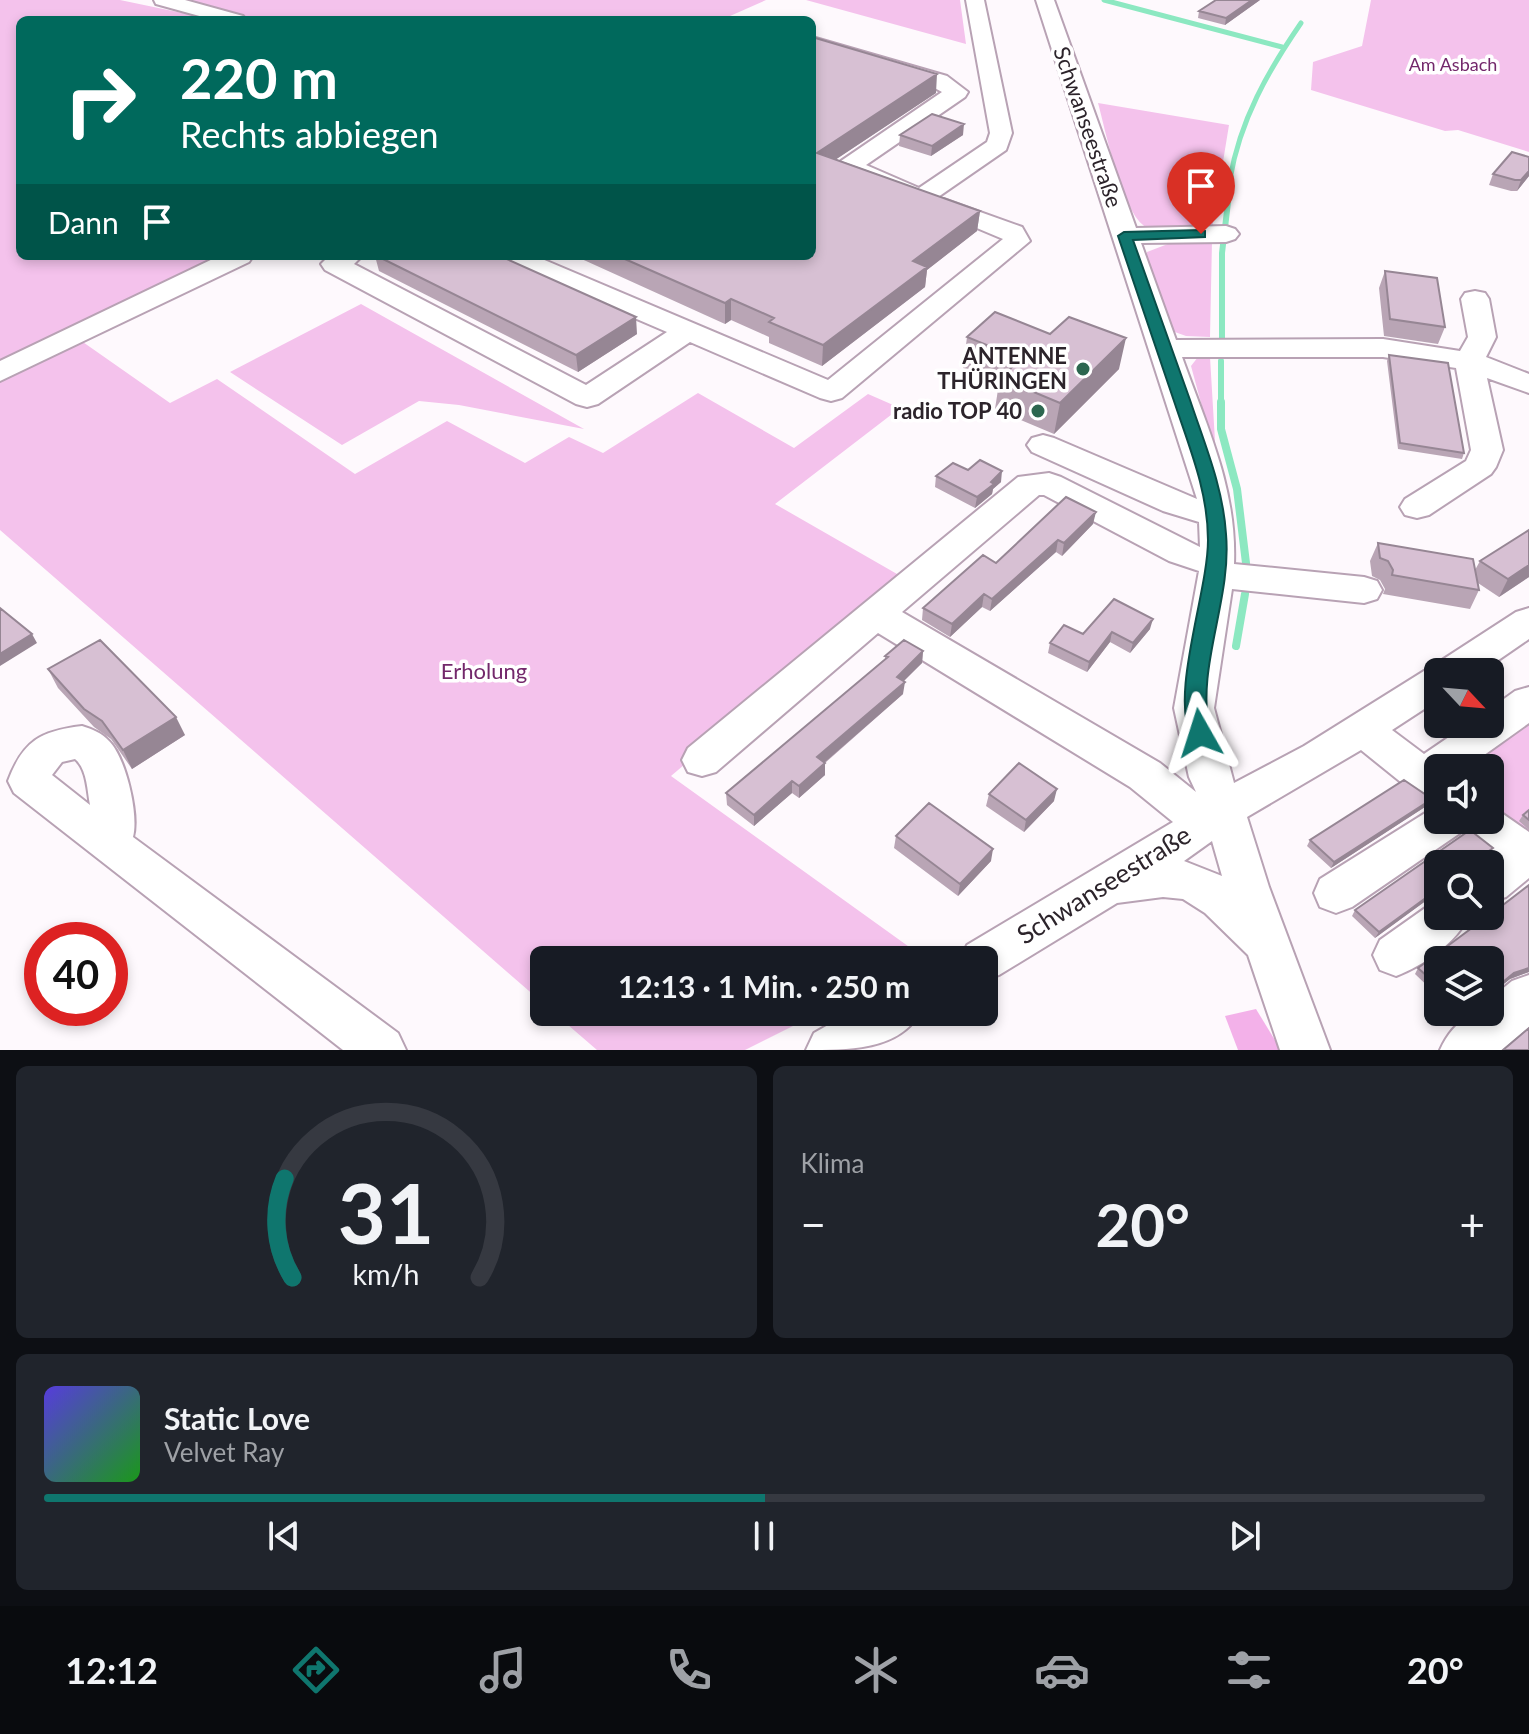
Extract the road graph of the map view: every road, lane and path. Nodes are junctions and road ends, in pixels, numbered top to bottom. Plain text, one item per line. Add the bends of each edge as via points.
1 (163, 0) edge
2 (975, 0) edge
3 (1045, 0) edge
4 (221, 16) edge
5 (816, 44) edge
6 (921, 198) junction
7 (1226, 234) dead end
8 (1124, 236) junction
9 (232, 260) edge
10 (342, 260) edge
11 (522, 260) edge
12 (1475, 299) dead end
13 (688, 331) junction
14 (1163, 348) junction
15 (1469, 361) junction
16 (0, 372) edge
17 (1529, 384) edge
18 (1043, 445) dead end
19 (1417, 507) dead end
20 (1216, 516) junction
21 (1216, 569) junction
22 (1364, 590) dead end
23 (876, 614) junction
24 (1529, 621) edge
25 (1474, 658) edge
26 (1424, 690) edge
27 (1529, 702) edge
28 (1362, 729) junction
29 (1466, 754) edge
30 (702, 760) dead end
31 (1424, 778) edge
32 (1213, 816) junction
33 (1424, 834) edge
34 (1500, 834) edge
35 (110, 845) dead end
36 (1528, 855) edge
37 (1504, 873) edge
38 (1102, 888) junction
39 (1336, 893) dead end
40 (1428, 930) edge
41 (998, 951) edge
42 (1272, 951) junction
43 (1396, 955) dead end
44 (1529, 997) edge
45 (872, 1026) edge
46 (381, 1050) edge
47 (831, 1050) edge
48 (1305, 1050) edge
49 (1465, 1050) edge

1 - 4 street
2 - 6 street via 1001,133 998,145
3 - 8 street, Schwanseestraße
5 - 6 street via 939,81 957,92 849,166
6 - 13 street via 1013,232 1017,241 831,392
7 - 8 street
8 - 14 street, Schwanseestraße
9 - 16 street
10 - 13 street via 334,264 587,398
11 - 13 street
12 - 15 street via 1482,337
14 - 15 street via 1383,348
14 - 20 street, Schwanseestraße via 1213,490
15 - 17 street
15 - 19 street via 1487,450 1480,467
18 - 20 street
20 - 21 street, Schwanseestraße
21 - 22 street
21 - 23 street via 1049,484 1030,485
21 - 32 street, Schwanseestraße via 1194,708
23 - 30 street
23 - 32 street
24 - 25 street
26 - 28 street, Schwanseestraße
27 - 29 street
28 - 31 street
28 - 32 street, Schwanseestraße
32 - 38 street, Schwanseestraße
32 - 42 street
33 - 39 street
34 - 36 street
35 - 46 street
36 - 37 street
38 - 41 street, Schwanseestraße
38 - 42 street via 1171,878 1199,886 1223,900
40 - 43 street
42 - 48 street
44 - 49 street
45 - 47 street

